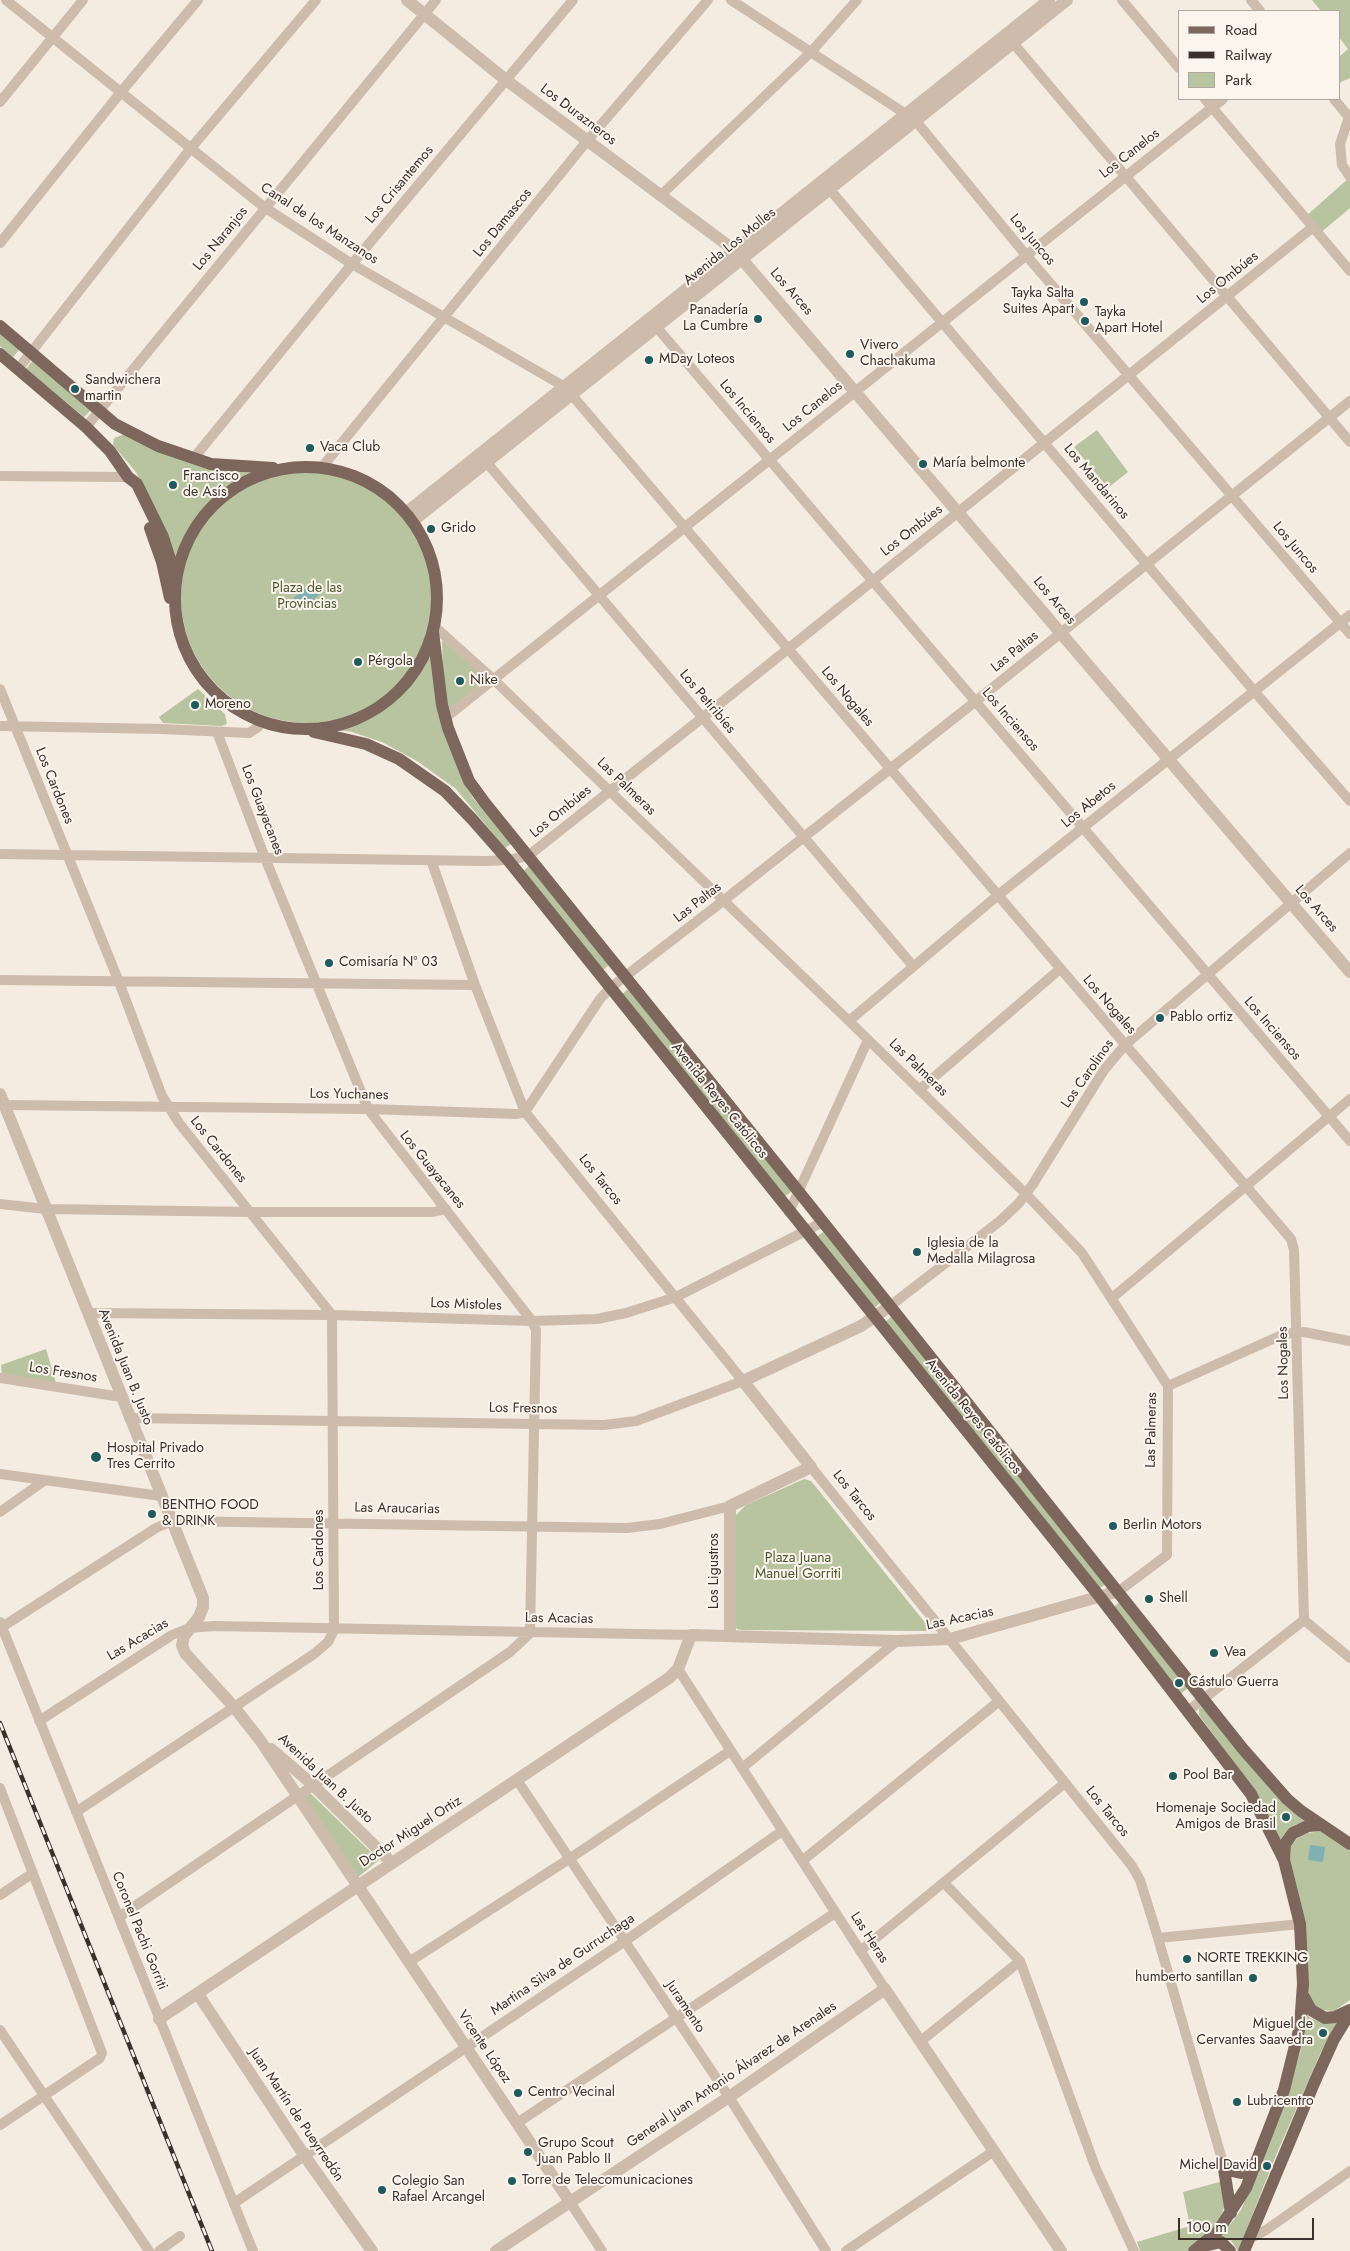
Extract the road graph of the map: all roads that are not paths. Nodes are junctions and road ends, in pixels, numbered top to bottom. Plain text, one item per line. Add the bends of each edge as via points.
1 (6, 0) edge
2 (83, 0) edge
3 (198, 0) edge
4 (316, 0) edge
5 (407, 0) edge
6 (436, 0) edge
7 (573, 0) edge
8 (708, 0) edge
9 (731, 0) edge
10 (857, 0) edge
11 (1049, 0) edge
12 (1067, 0) edge
13 (1122, 0) edge
14 (1251, 0) edge
15 (1259, 10) edge
16 (424, 14) junction
17 (53, 37) junction
18 (1009, 39) junction
19 (811, 52) junction
20 (1178, 67) edge
21 (506, 80) junction
22 (120, 92) junction
23 (1206, 100) edge
24 (1222, 100) edge
25 (1335, 100) edge
26 (0, 102) edge
27 (1212, 107) junction
28 (910, 117) junction
29 (587, 141) junction
30 (191, 148) junction
31 (1124, 176) junction
32 (1350, 177) edge
33 (826, 184) junction
34 (660, 196) junction
35 (264, 207) junction
36 (1313, 227) junction
37 (0, 243) edge
38 (738, 254) junction
39 (1026, 255) junction
40 (352, 264) junction
41 (1350, 271) edge
42 (1228, 296) junction
43 (444, 317) junction
44 (652, 322) junction
45 (941, 322) junction
46 (0, 326) edge
47 (31, 352) junction
48 (0, 354) edge
49 (18, 369) junction
50 (1129, 375) junction
51 (568, 390) junction
52 (856, 390) junction
53 (1350, 401) edge
54 (98, 411) junction
55 (1329, 418) junction
56 (86, 427) junction
57 (1350, 442) edge
58 (1045, 443) junction
59 (193, 458) junction
60 (483, 459) junction
61 (769, 460) junction
62 (323, 466) junction
63 (282, 468) junction
64 (0, 476) edge
65 (128, 477) junction
66 (1232, 496) junction
67 (958, 511) junction
68 (411, 516) junction
69 (684, 527) junction
70 (1148, 564) junction
71 (176, 578) junction
72 (873, 580) junction
73 (600, 595) junction
74 (173, 607) junction
75 (1350, 615) edge
76 (1340, 623) junction
77 (433, 629) junction
78 (1061, 633) junction
79 (1350, 634) edge
80 (787, 649) junction
81 (494, 680) junction
82 (0, 689) edge
83 (1254, 691) junction
84 (976, 701) junction
85 (445, 718) junction
86 (702, 718) junction
87 (261, 722) junction
88 (0, 726) edge
89 (15, 726) junction
90 (217, 732) junction
91 (314, 732) junction
92 (1168, 760) junction
93 (889, 768) junction
94 (609, 791) junction
95 (1350, 801) edge
96 (1083, 827) junction
97 (804, 837) junction
98 (1350, 853) edge
99 (0, 854) edge
100 (66, 854) junction
101 (528, 856) junction
102 (265, 858) junction
103 (431, 860) junction
104 (508, 860) junction
105 (997, 896) junction
106 (723, 902) junction
107 (1291, 904) junction
108 (913, 966) junction
109 (1060, 969) junction
110 (1350, 972) edge
111 (1208, 975) junction
112 (624, 977) junction
113 (0, 980) edge
114 (118, 982) junction
115 (318, 984) junction
116 (475, 985) junction
117 (610, 988) junction
118 (850, 1021) junction
119 (868, 1040) junction
120 (1125, 1045) junction
121 (919, 1090) junction
122 (2, 1099) edge
123 (1350, 1099) edge
124 (168, 1107) junction
125 (368, 1109) junction
126 (525, 1112) junction
127 (1329, 1117) junction
128 (1350, 1141) edge
129 (1245, 1186) junction
130 (799, 1192) junction
131 (1026, 1194) junction
132 (0, 1204) edge
133 (46, 1209) junction
134 (446, 1209) junction
135 (251, 1212) junction
136 (789, 1212) junction
137 (823, 1222) junction
138 (805, 1232) junction
139 (676, 1297) junction
140 (1112, 1298) junction
141 (890, 1306) junction
142 (88, 1313) junction
143 (332, 1315) junction
144 (874, 1318) junction
145 (532, 1321) junction
146 (1297, 1332) junction
147 (1350, 1341) edge
148 (0, 1378) edge
149 (743, 1381) junction
150 (1168, 1386) junction
151 (121, 1397) junction
152 (130, 1418) junction
153 (334, 1421) junction
154 (534, 1424) junction
155 (811, 1467) junction
156 (0, 1474) edge
157 (44, 1481) junction
158 (161, 1496) junction
159 (730, 1506) junction
160 (0, 1512) edge
161 (172, 1522) junction
162 (334, 1523) junction
163 (532, 1527) junction
164 (1119, 1591) junction
165 (1100, 1596) junction
166 (1304, 1620) junction
167 (1, 1624) edge
168 (189, 1628) junction
169 (334, 1630) junction
170 (530, 1633) junction
171 (690, 1635) junction
172 (730, 1636) junction
173 (950, 1639) junction
174 (897, 1641) junction
175 (1350, 1658) edge
176 (678, 1670) junction
177 (1203, 1699) junction
178 (998, 1702) junction
179 (234, 1707) junction
180 (1188, 1711) junction
181 (39, 1721) junction
182 (260, 1740) junction
183 (730, 1751) junction
184 (742, 1768) junction
185 (517, 1780) junction
186 (1065, 1783) junction
187 (312, 1784) junction
188 (0, 1788) edge
189 (296, 1796) junction
190 (76, 1812) junction
191 (1322, 1825) junction
192 (782, 1831) junction
193 (1350, 1844) edge
194 (569, 1859) junction
195 (1284, 1860) junction
196 (802, 1861) junction
197 (391, 1862) junction
198 (33, 1873) junction
199 (944, 1882) junction
200 (357, 1886) junction
201 (0, 1895) edge
202 (835, 1913) junction
203 (119, 1918) junction
204 (1300, 1924) junction
205 (1158, 1938) junction
206 (625, 1940) junction
207 (860, 1951) junction
208 (1020, 1961) junction
209 (409, 1962) junction
210 (885, 1989) junction
211 (198, 1994) junction
212 (1303, 1995) junction
213 (1350, 2011) edge
214 (160, 2019) junction
215 (676, 2019) junction
216 (0, 2030) edge
217 (921, 2041) junction
218 (466, 2048) junction
219 (44, 2096) junction
220 (729, 2097) junction
221 (517, 2123) junction
222 (0, 2125) edge
223 (994, 2151) junction
224 (304, 2155) junction
225 (1223, 2163) junction
226 (1255, 2167) junction
227 (1350, 2172) edge
228 (570, 2202) junction
229 (234, 2203) junction
230 (1231, 2213) junction
231 (180, 2236) dead end
232 (1246, 2245) edge
233 (1198, 2249) edge
234 (149, 2251) edge
235 (159, 2251) edge
236 (253, 2251) edge
237 (372, 2251) edge
238 (496, 2251) edge
239 (602, 2251) edge
240 (826, 2251) edge
241 (846, 2251) edge
242 (1061, 2251) edge
243 (1134, 2251) edge
244 (1230, 2251) edge

1 - 17 street, Canal de los Manzanos
2 - 17 street
3 - 22 street
4 - 30 street
5 - 16 street, Los Durazneros
6 - 16 street, Los Naranjos
7 - 21 street, Los Crisantemos
8 - 29 street, Los Damascos
9 - 19 street, Los Juncos
10 - 19 street
11 - 18 street, Avenida Los Molles
12 - 18 street, Avenida Los Molles
13 - 20 street
14 - 15 street
16 - 21 street, Los Durazneros
16 - 35 street, Los Naranjos
17 - 22 street, Canal de los Manzanos
17 - 26 street
18 - 28 street, Avenida Los Molles
18 - 31 street
19 - 28 street, Los Juncos
19 - 34 street
21 - 29 street, Los Durazneros
21 - 40 street, Los Crisantemos
22 - 30 street, Canal de los Manzanos
22 - 37 street
23 - 27 street
24 - 27 street, Los Canelos
25 - 32 street via 1348,116 1340,144 1342,165
27 - 31 street, Los Canelos
27 - 36 street
28 - 33 street, Avenida Los Molles
28 - 39 street, Los Juncos
29 - 34 street, Los Durazneros
29 - 43 street, Los Damascos
30 - 35 street, Canal de los Manzanos
30 - 47 street
31 - 39 street, Los Canelos
31 - 42 street
33 - 38 street, Avenida Los Molles
33 - 45 street, Los Mandarinos
34 - 38 street, Los Durazneros
35 - 40 street, Canal de los Manzanos
35 - 54 street, Los Naranjos
36 - 41 street
36 - 42 street, Los Ombúes
38 - 44 street, Avenida Los Molles
38 - 52 street, Los Arces
39 - 45 street, Los Canelos
39 - 50 street, Los Juncos
40 - 43 street, Canal de los Manzanos
40 - 59 street, Los Crisantemos
42 - 50 street, Los Ombúes
42 - 55 street
43 - 51 street, Canal de los Manzanos
43 - 62 street, Los Damascos
44 - 51 street, Avenida Los Molles
44 - 61 street, Los Inciensos
45 - 52 street, Los Canelos
45 - 58 street, Los Mandarinos
46 - 47 main road
47 - 49 street
47 - 54 main road
48 - 49 main road
49 - 56 main road
50 - 58 street, Los Ombúes
50 - 66 street, Los Juncos
51 - 60 street, Avenida Los Molles
51 - 69 street, Los Nogales
52 - 61 street, Los Canelos
52 - 67 street, Los Arces
53 - 55 street, Las Paltas
54 - 56 street, Los Naranjos
54 - 59 main road via 115,424 158,446
55 - 57 street
55 - 66 street, Las Paltas
56 - 65 main road
58 - 67 street, Los Ombúes
58 - 70 street, Los Mandarinos
59 - 63 main road via 231,467
60 - 68 street, Avenida Los Molles
60 - 73 street, Los Petiribíes
61 - 69 street, Los Canelos
61 - 72 street, Los Inciensos
62 - 63 main road
62 - 68 main road via 371,484
63 - 71 main road via 235,488 216,504 190,540
64 - 65 street
65 - 71 main road via 137,484 163,536
65 - 74 main road via 156,542
66 - 70 street, Las Paltas
66 - 76 street, Los Juncos
67 - 72 street, Los Ombúes
67 - 78 street, Los Arces
68 - 77 main road via 427,545 432,564 436,585
69 - 73 street, Los Canelos
69 - 80 street, Los Nogales
70 - 78 street, Las Paltas
70 - 83 street, Los Mandarinos
71 - 74 main road
72 - 80 street, Los Ombúes
72 - 84 street, Los Inciensos
73 - 81 street, Los Canelos
73 - 86 street, Los Petiribíes
74 - 87 main road, Avenida Reyes Católicos via 181,642 192,666 218,693
75 - 76 street, Los Abetos
76 - 79 street, Los Juncos
76 - 83 street, Los Abetos
77 - 81 street, Las Palmeras
77 - 85 main road, Avenida Reyes Católicos
77 - 91 main road via 413,673 387,699 343,724
78 - 84 street, Las Paltas
78 - 92 street, Los Arces
80 - 86 street, Los Ombúes
80 - 93 street, Los Nogales
81 - 85 street, Los Canelos
81 - 94 street, Las Palmeras
82 - 89 street, Los Cardones
83 - 92 street, Los Abetos
83 - 95 street, Los Mandarinos
84 - 93 street, Las Paltas
84 - 96 street, Los Inciensos
85 - 101 main road, Avenida Reyes Católicos via 475,791
86 - 94 street, Los Ombúes
86 - 97 street, Los Petiribíes
87 - 90 street via 249,733
87 - 91 main road, Avenida Reyes Católicos via 278,728
88 - 89 street
89 - 90 street
89 - 100 street, Los Cardones
90 - 102 street, Los Guayacanes
91 - 104 main road, Avenida Reyes Católicos via 366,744 413,768 451,797
92 - 96 street, Los Abetos
92 - 107 street, Los Arces
93 - 97 street, Las Paltas
93 - 105 street, Los Nogales
94 - 101 street, Los Ombúes
94 - 106 street, Las Palmeras
96 - 105 street, Los Abetos
96 - 111 street, Los Inciensos
97 - 106 street, Las Paltas
97 - 108 street, Los Petiribíes
98 - 107 street, Los Carolinos
99 - 100 street
100 - 102 street
100 - 114 street, Los Cardones
101 - 104 street
101 - 112 main road, Avenida Reyes Católicos
102 - 103 street
102 - 115 street, Los Guayacanes
103 - 104 street
103 - 116 street, Los Tarcos
104 - 117 main road, Avenida Reyes Católicos
105 - 108 street, Los Abetos
105 - 109 street, Los Nogales
106 - 112 street, Las Paltas
106 - 118 street, Las Palmeras
107 - 110 street, Los Arces
107 - 111 street, Los Carolinos
108 - 118 street, Los Abetos
109 - 120 street, Los Nogales
109 - 121 street
111 - 120 street, Los Carolinos
111 - 127 street, Los Inciensos
112 - 117 street
112 - 130 main road, Avenida Reyes Católicos
113 - 114 street
114 - 115 street
114 - 124 street, Los Cardones
115 - 116 street
115 - 125 street, Los Guayacanes
116 - 126 street, Los Tarcos
117 - 126 street
117 - 136 main road, Avenida Reyes Católicos
118 - 119 street, Las Palmeras
119 - 121 street, Las Palmeras
119 - 130 street
120 - 129 street, Los Nogales
120 - 131 street, Los Carolinos via 1104,1070
121 - 131 street, Las Palmeras
122 - 124 street, Los Yuchanes
122 - 133 street, Avenida Juan B. Justo
123 - 127 street
124 - 125 street, Los Yuchanes
124 - 135 street, Los Cardones
125 - 126 street, Los Yuchanes
125 - 134 street, Los Guayacanes
126 - 139 street, Los Tarcos
127 - 128 street, Los Inciensos
127 - 129 street
129 - 140 street
129 - 146 street, Los Nogales via 1292,1243
130 - 136 street
130 - 137 main road, Avenida Reyes Católicos
131 - 140 street, Las Palmeras via 1077,1246
131 - 141 street, Los Carolinos via 1000,1221
132 - 133 street
133 - 135 street
133 - 142 street, Avenida Juan B. Justo
134 - 135 street via 433,1212
134 - 145 street, Los Guayacanes
135 - 143 street, Los Cardones
136 - 138 main road, Avenida Reyes Católicos
137 - 138 street, Los Mistoles
137 - 141 main road, Avenida Reyes Católicos
138 - 139 street, Los Mistoles
138 - 144 main road, Avenida Reyes Católicos
139 - 145 street, Los Mistoles via 611,1317
139 - 149 street, Los Tarcos
140 - 150 street, Las Palmeras
141 - 144 street, Los Fresnos
141 - 164 main road, Avenida Reyes Católicos
142 - 143 street, Los Mistoles
142 - 151 street, Avenida Juan B. Justo
143 - 145 street, Los Mistoles
143 - 153 street, Los Cardones
144 - 149 street, Los Fresnos
144 - 165 main road, Avenida Reyes Católicos
145 - 154 street, Los Guayacanes via 536,1330
146 - 147 street
146 - 150 street via 1276,1337
146 - 166 street, Los Nogales
148 - 151 street, Los Fresnos
149 - 154 street, Los Fresnos via 636,1421 604,1425
149 - 155 street, Los Tarcos
150 - 164 street, Las Palmeras via 1166,1555
151 - 152 street, Avenida Juan B. Justo
152 - 153 street, Los Fresnos
152 - 158 street, Avenida Juan B. Justo
153 - 154 street, Los Fresnos
153 - 162 street, Los Cardones
154 - 163 street, Los Guayacanes
155 - 159 street, Las Araucarias
155 - 173 street, Los Tarcos
156 - 157 street
157 - 158 street
157 - 160 street
158 - 161 street, Avenida Juan B. Justo
159 - 163 street, Las Araucarias via 643,1527
159 - 172 street, Los Ligustros
161 - 162 street, Las Araucarias
161 - 167 street, Las Araucarias via 156,1528
161 - 168 street, Avenida Juan B. Justo via 203,1598 199,1617
162 - 163 street, Las Araucarias
162 - 169 street, Los Cardones
163 - 170 street, Los Guayacanes
164 - 165 street, Las Palmeras
164 - 177 main road, Avenida Reyes Católicos
165 - 173 street, Las Acacias
165 - 180 main road, Avenida Reyes Católicos
166 - 175 street
166 - 177 street
167 - 181 street, Coronel Pachi Gorriti
168 - 169 street, Las Acacias
168 - 179 street, Avenida Juan B. Justo via 182,1645 185,1653
168 - 181 street, Las Acacias via 172,1635
169 - 170 street, Las Acacias
169 - 179 street via 328,1642 314,1654
170 - 171 street, Las Acacias
170 - 187 street via 510,1652
171 - 172 street, Las Acacias
171 - 176 street
172 - 174 street, Las Acacias
173 - 174 street, Las Acacias
173 - 178 street, Los Tarcos
174 - 184 street
176 - 183 street, Las Heras
176 - 185 street, Doctor Miguel Ortiz
177 - 180 street
177 - 191 main road, Avenida Reyes Católicos via 1272,1782 1301,1811
178 - 186 street, Los Tarcos
178 - 196 street
179 - 182 street, Avenida Juan B. Justo
179 - 190 street
180 - 195 main road, Avenida Reyes Católicos via 1242,1780
181 - 190 street, Coronel Pachi Gorriti
182 - 187 street, Avenida Juan B. Justo
182 - 189 street, Avenida Juan B. Justo
183 - 184 street, Las Heras
183 - 194 street
184 - 192 street, Las Heras
185 - 194 street, Juramento
185 - 197 street, Doctor Miguel Ortiz
186 - 199 street
186 - 205 street, Los Tarcos via 1132,1866 1140,1880
187 - 189 street
187 - 197 street, Avenida Juan B. Justo
188 - 198 street
189 - 200 street, Avenida Juan B. Justo
189 - 203 street
190 - 203 street, Coronel Pachi Gorriti
191 - 193 main road, Avenida Reyes Católicos
191 - 195 main road via 1308,1826 1294,1833 1285,1844
192 - 196 street, Las Heras
192 - 206 street, Martina Silva de Gurruchaga
194 - 206 street, Juramento
194 - 209 street
195 - 204 main road, Avenida Reyes Católicos
196 - 202 street, Las Heras
197 - 200 street, Doctor Miguel Ortiz
198 - 201 street
198 - 219 street via 102,2053 100,2058
199 - 207 street
199 - 208 street
200 - 209 street, Vicente López
200 - 211 street, Doctor Miguel Ortiz
202 - 207 street, Las Heras
202 - 215 street
203 - 214 street, Coronel Pachi Gorriti
204 - 205 street
204 - 212 main road, Avenida Reyes Católicos
205 - 225 street, Los Tarcos
206 - 215 street, Juramento
206 - 218 street, Martina Silva de Gurruchaga
207 - 210 street, Las Heras
208 - 217 street
208 - 243 street via 1096,2168
209 - 218 street, Vicente López
210 - 217 street, Las Heras
210 - 220 street, General Juan Antonio Álvarez de Arenales
211 - 214 street, Doctor Miguel Ortiz
211 - 224 street, Juan Martín de Pueyrredón
212 - 213 main road via 1311,2010 1325,2018
212 - 226 main road, Avenida Reyes Católicos via 1300,2026 1287,2081
213 - 232 main road via 1318,2074
214 - 229 street, Coronel Pachi Gorriti
215 - 220 street, Juramento
215 - 221 street
216 - 219 street
217 - 223 street, Las Heras
218 - 221 street, Vicente López
218 - 224 street, Martina Silva de Gurruchaga
219 - 222 street
219 - 234 street
220 - 228 street, General Juan Antonio Álvarez de Arenales
220 - 240 street, Juramento
221 - 228 street, Vicente López
223 - 241 street
223 - 242 street, Las Heras
224 - 229 street, Martina Silva de Gurruchaga
224 - 237 street, Juan Martín de Pueyrredón
225 - 226 main road via 1232,2171 1241,2173
225 - 230 main road
226 - 230 main road, Avenida Reyes Católicos
227 - 232 street
228 - 238 street, General Juan Antonio Álvarez de Arenales
228 - 239 street, Vicente López
229 - 236 street, Coronel Pachi Gorriti
230 - 233 main road, Avenida Reyes Católicos via 1218,2231
231 - 235 street
233 - 244 main road via 1221,2242

